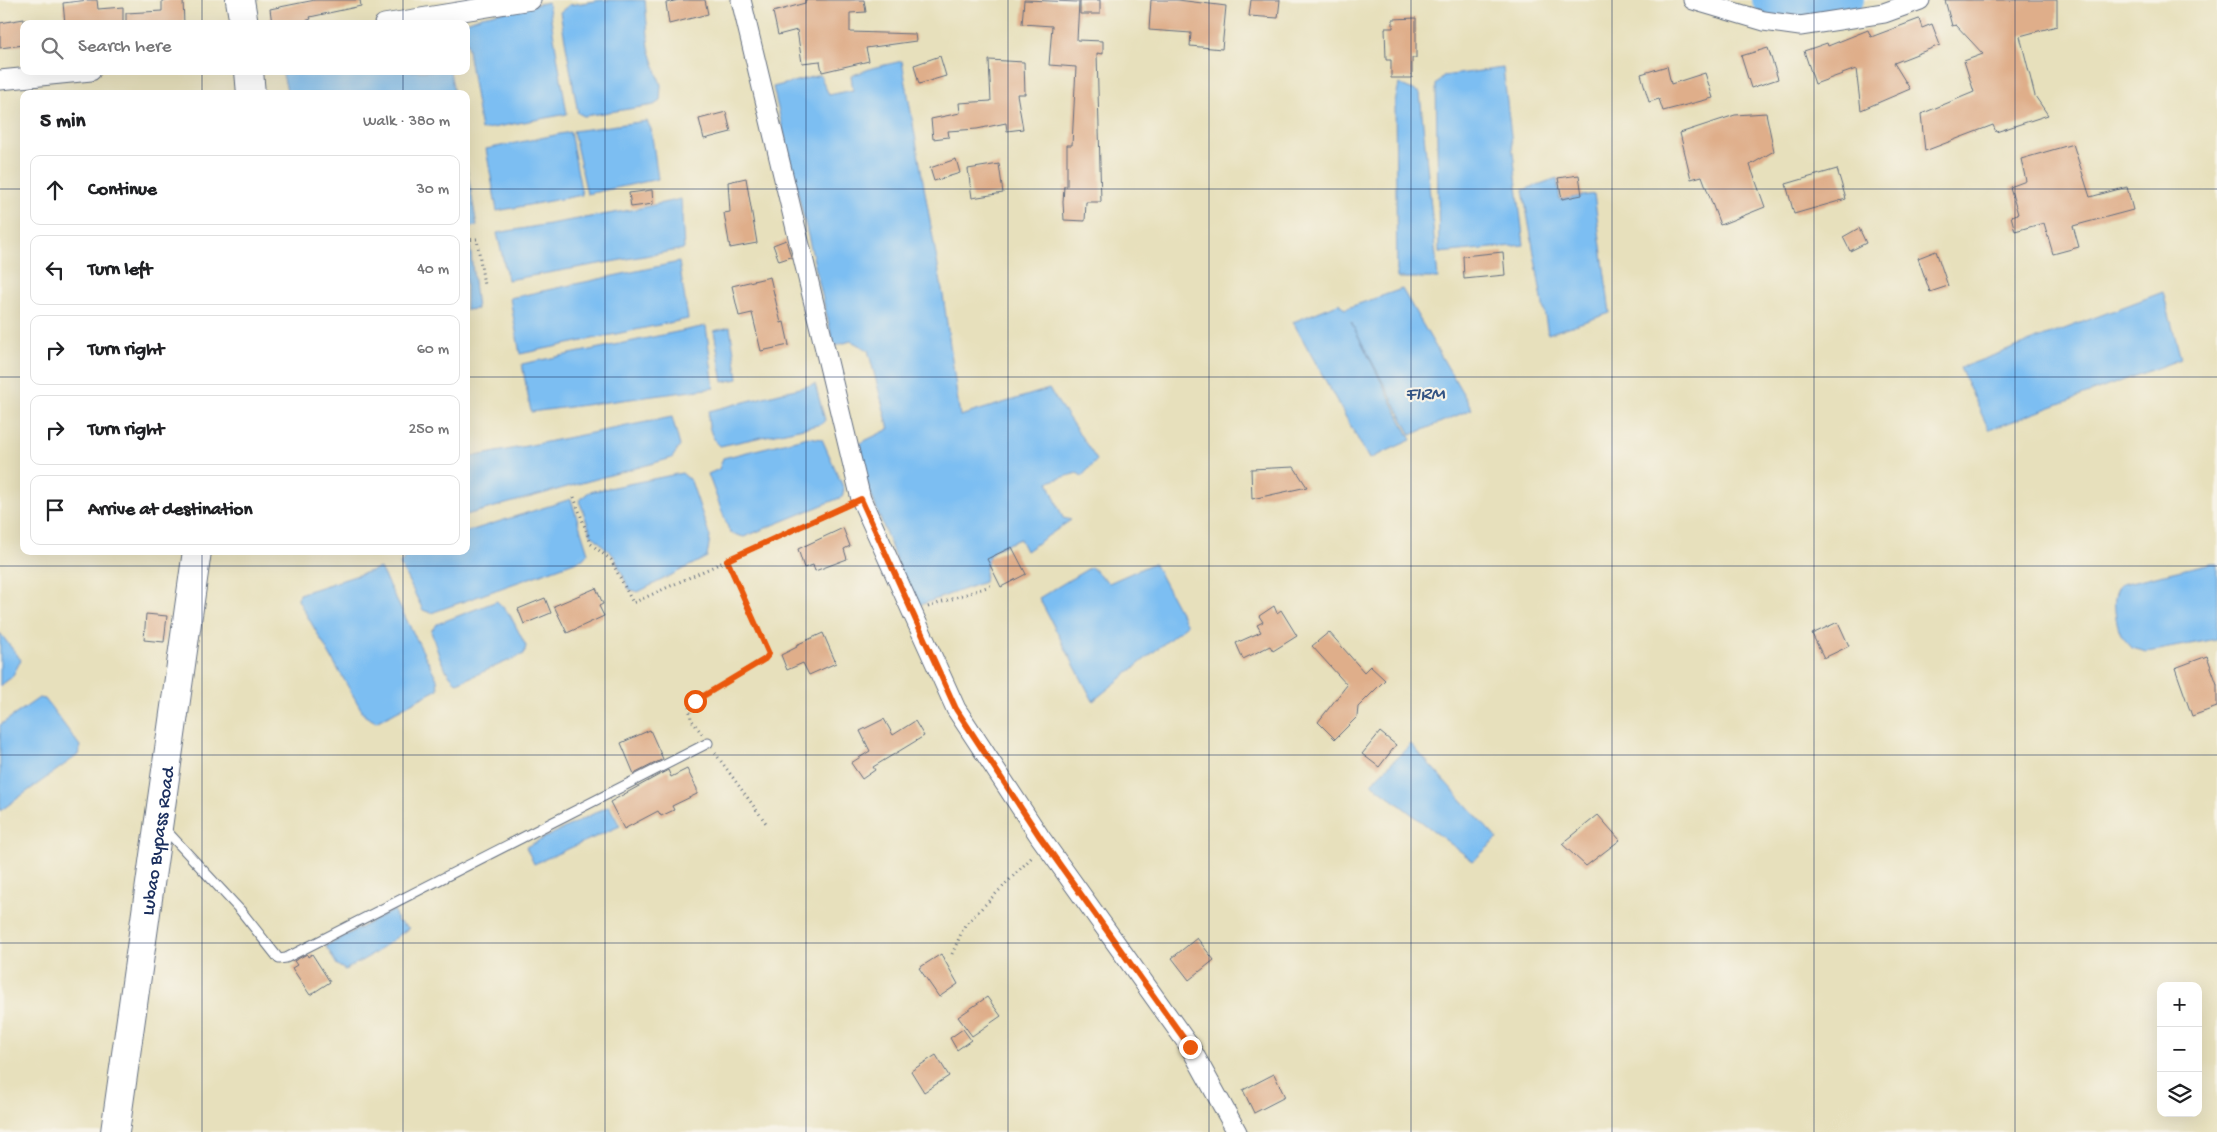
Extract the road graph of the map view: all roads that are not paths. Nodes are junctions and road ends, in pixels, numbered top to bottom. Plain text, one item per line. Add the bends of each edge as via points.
1 (531, 0) edge
2 (741, 0) edge
3 (1693, 0) edge
4 (1920, 0) edge
5 (408, 20) edge
6 (51, 75) edge
7 (249, 75) edge
8 (0, 80) edge
9 (251, 90) edge
10 (196, 555) edge
11 (708, 743) road end
12 (158, 821) junction
13 (115, 1132) edge
14 (1237, 1132) edge

1 - 5 street
2 - 14 street via 861,499 956,709 1045,844 1190,1047
3 - 4 street via 1764,21 1800,26 1884,13
6 - 8 street
7 - 9 highway
10 - 12 highway, Lubao Bypass Road
11 - 12 lane via 279,959
12 - 13 highway, Lubao Bypass Road

